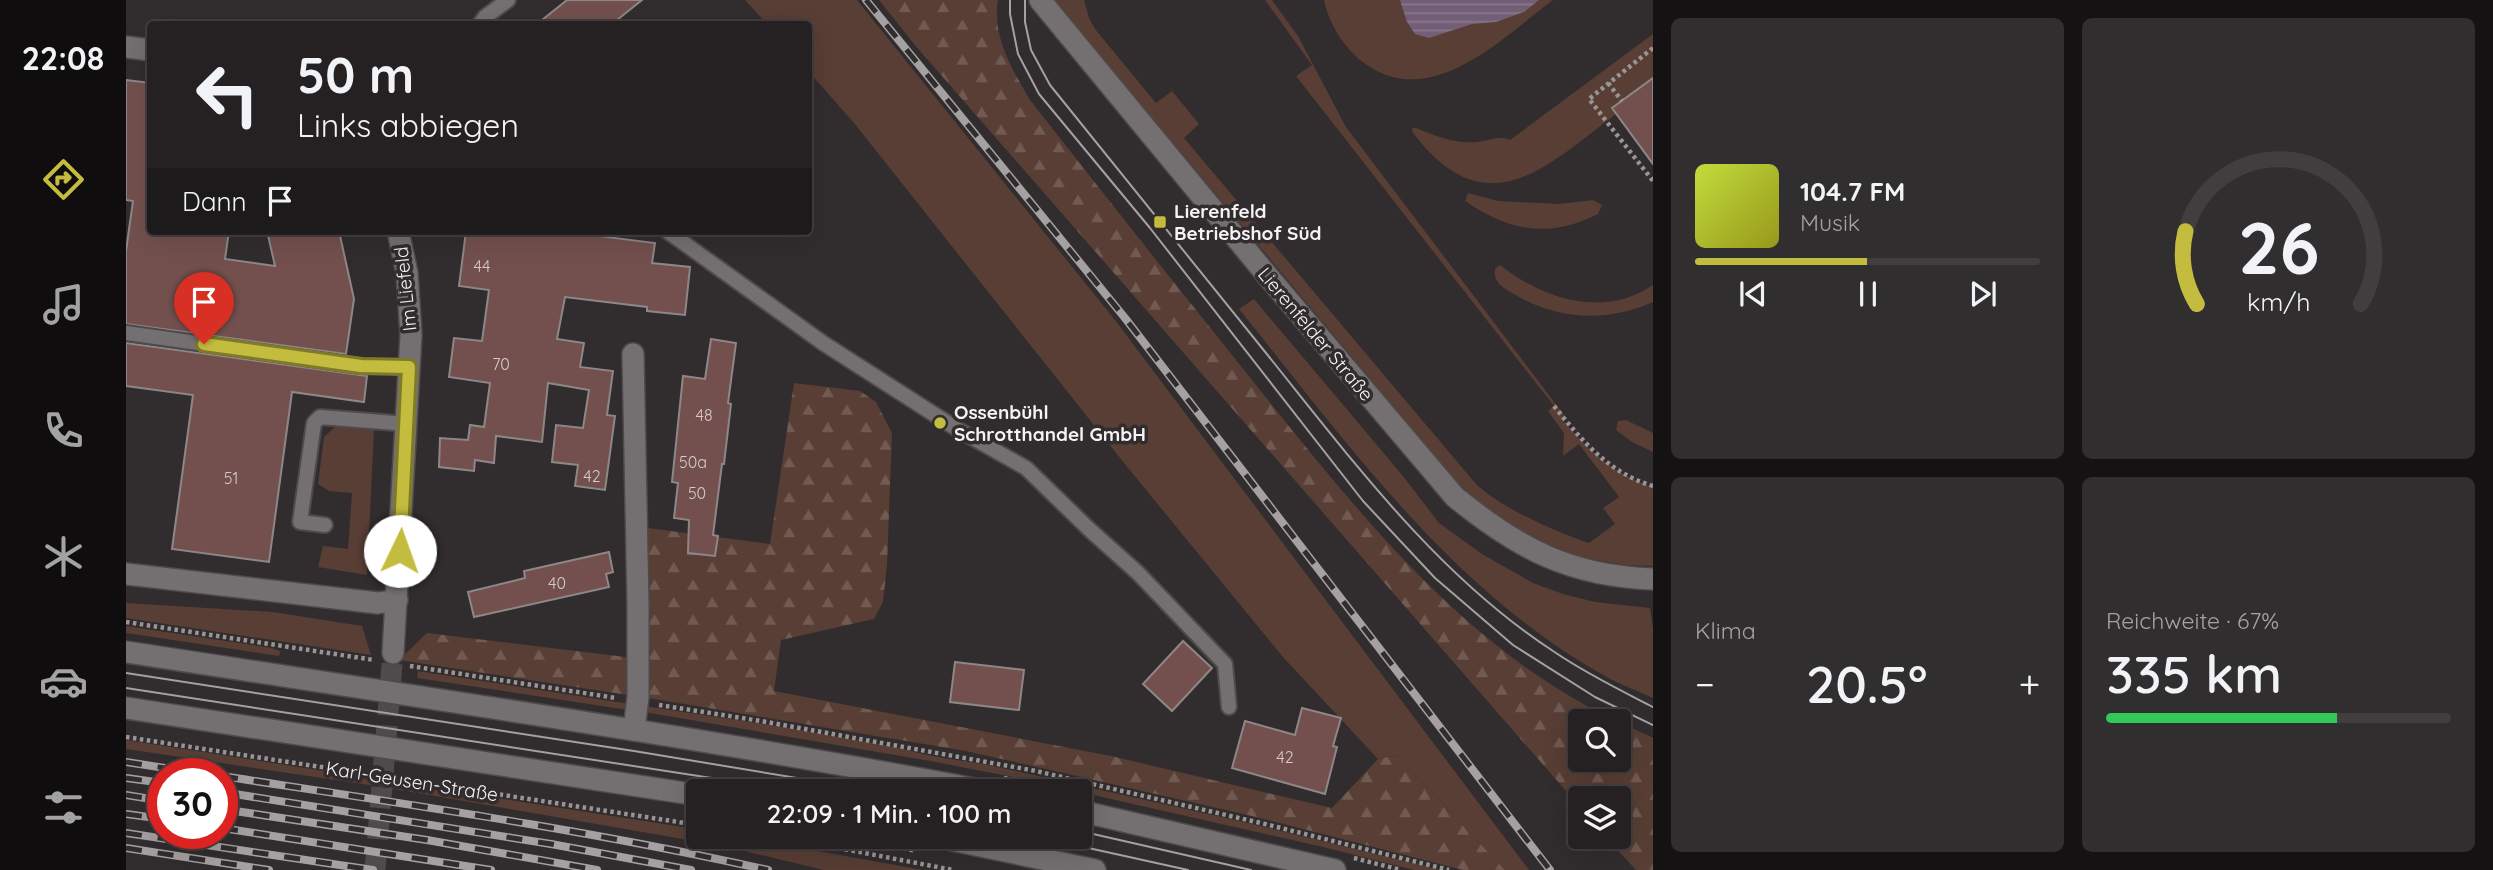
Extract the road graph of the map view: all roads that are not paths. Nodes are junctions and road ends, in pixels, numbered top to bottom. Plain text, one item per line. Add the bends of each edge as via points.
1 (508, 0) edge
2 (1040, 0) edge
3 (482, 21) edge
4 (126, 47) edge
5 (147, 50) edge
6 (399, 235) edge
7 (673, 235) edge
8 (126, 333) edge
9 (633, 354) dead end
10 (409, 367) junction
11 (407, 424) junction
12 (325, 525) dead end
13 (126, 574) edge
14 (1653, 579) edge
15 (397, 600) junction
16 (126, 653) edge
17 (393, 653) tunnel mouth
18 (1229, 707) dead end
19 (126, 708) edge
20 (634, 730) junction
21 (922, 779) edge
22 (686, 793) edge
23 (1092, 814) edge
24 (995, 849) edge
25 (1095, 870) edge
26 (1335, 870) edge

1 - 3 lane
2 - 14 street, Lierenfelder Straße via 1455,497 1482,519 1550,559 1595,573
4 - 5 street
6 - 10 street, Im Liefeld via 407,273
7 - 18 lane via 823,343 1026,468 1138,573 1225,664
8 - 10 lane via 361,366
9 - 20 street via 638,604
10 - 11 street, Im Liefeld
11 - 12 lane via 320,417 314,423 300,522
11 - 15 street, Im Liefeld
13 - 15 street via 364,602
15 - 17 street, Im Liefeld
16 - 20 street
19 - 22 street, Karl-Geusen-Straße
20 - 21 street
23 - 26 street
24 - 25 street

